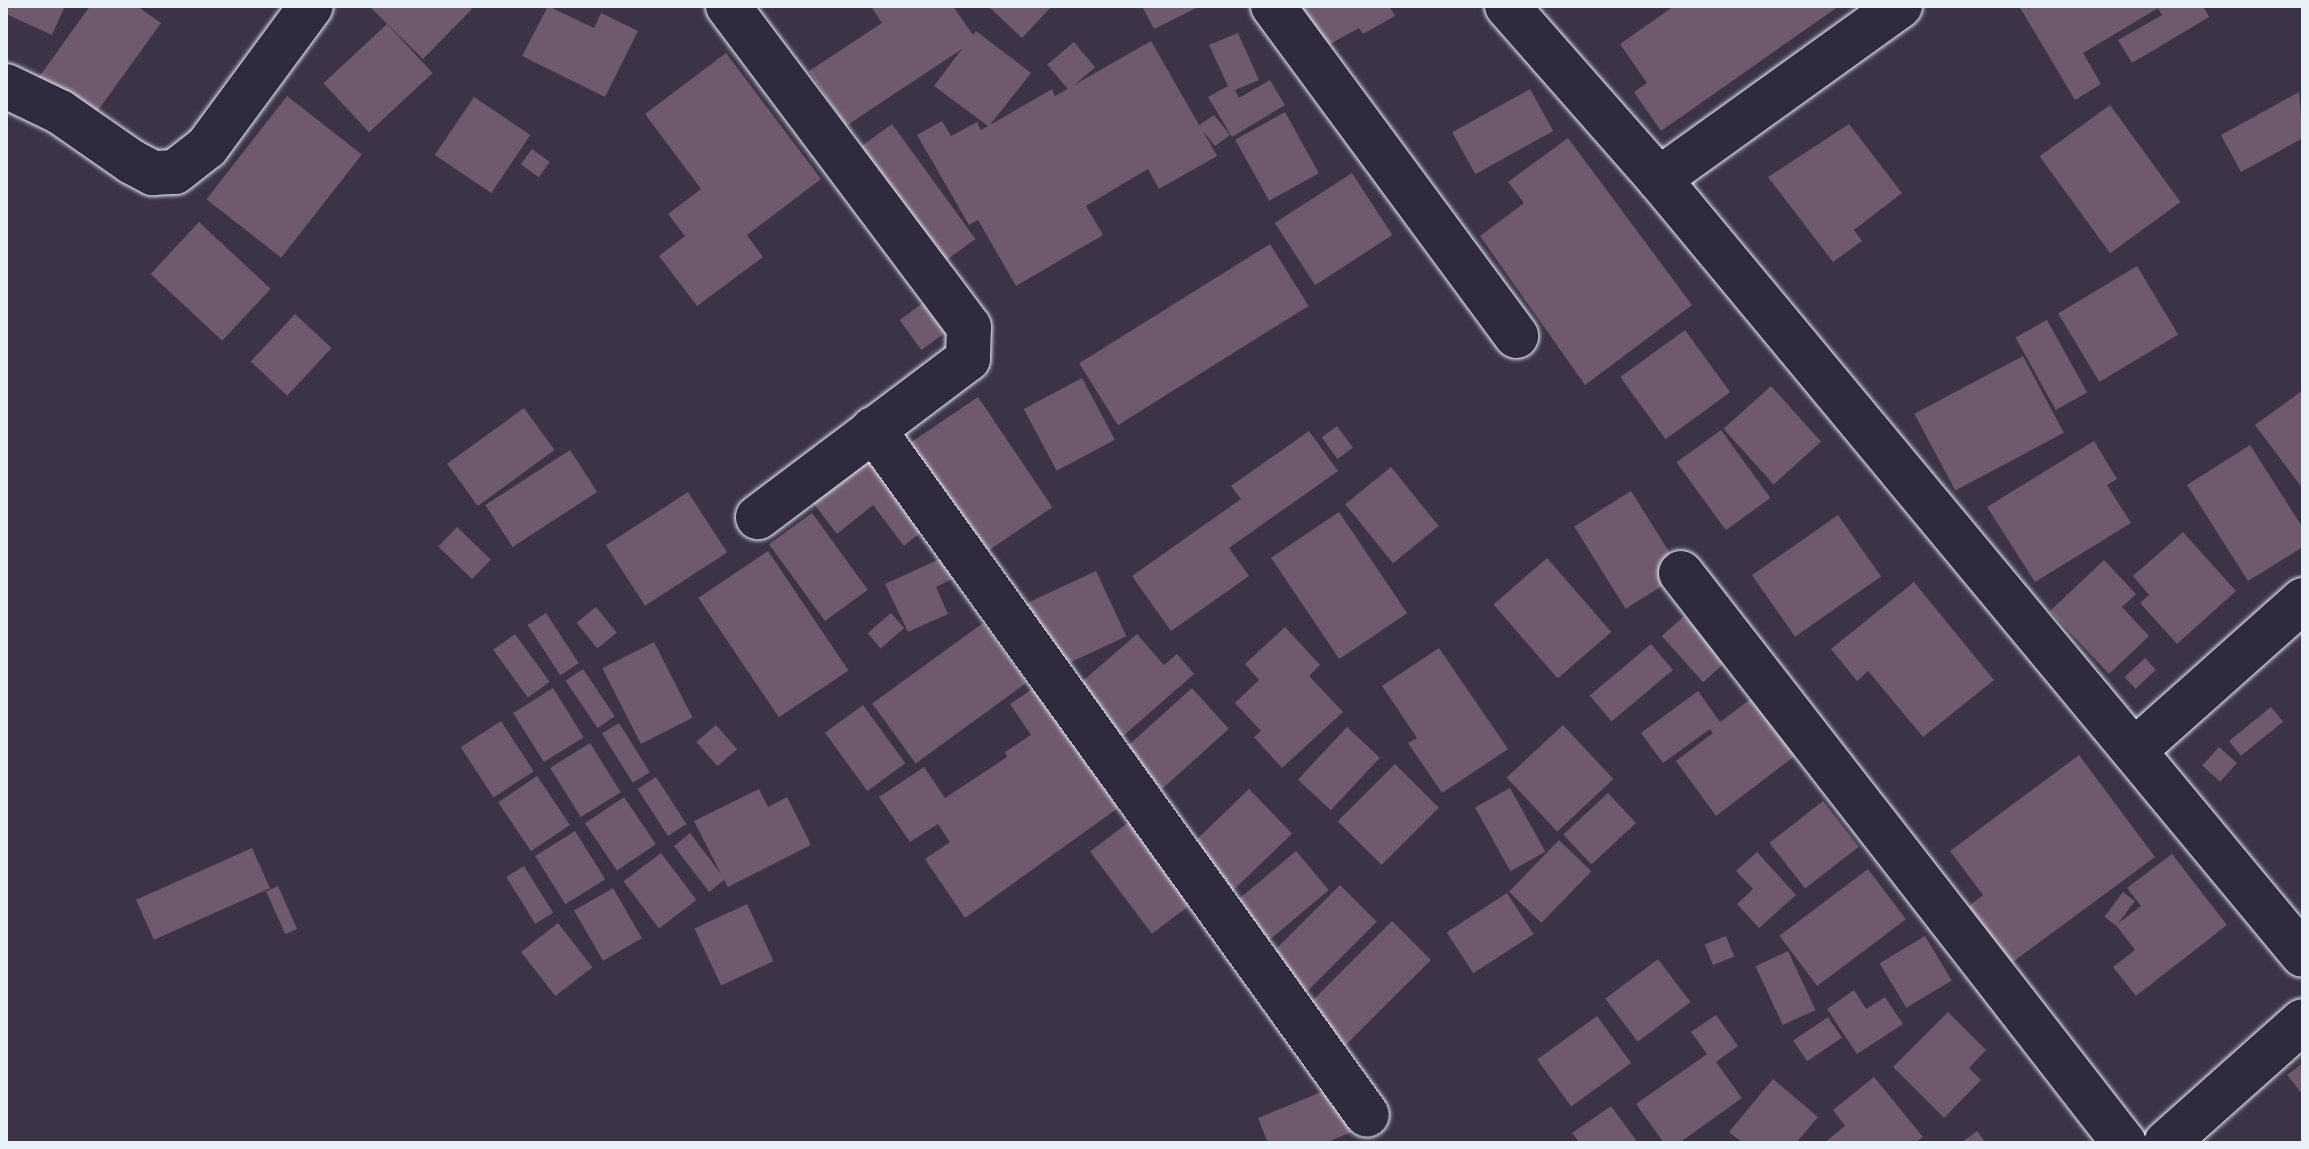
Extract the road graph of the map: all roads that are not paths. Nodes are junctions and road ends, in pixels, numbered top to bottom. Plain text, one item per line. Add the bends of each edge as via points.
1 (311, 6) edge
2 (728, 6) edge
3 (1273, 6) edge
4 (1507, 6) edge
5 (1900, 6) edge
6 (6, 86) edge
7 (1659, 179) junction
8 (1516, 336) dead end
9 (873, 429) junction
10 (758, 517) dead end
11 (1681, 573) dead end
12 (2303, 600) edge
13 (2136, 749) junction
14 (2303, 955) edge
15 (2303, 1021) edge
16 (1367, 1115) dead end
17 (2124, 1143) edge
18 (2166, 1143) edge

1 - 6 street via 207,147 175,172 153,173 60,112
2 - 9 street via 969,327 968,359
3 - 8 street
4 - 7 street
5 - 7 street
7 - 13 street via 2027,627
9 - 10 street
9 - 16 street
11 - 17 street
12 - 13 street
13 - 14 street
15 - 18 street

